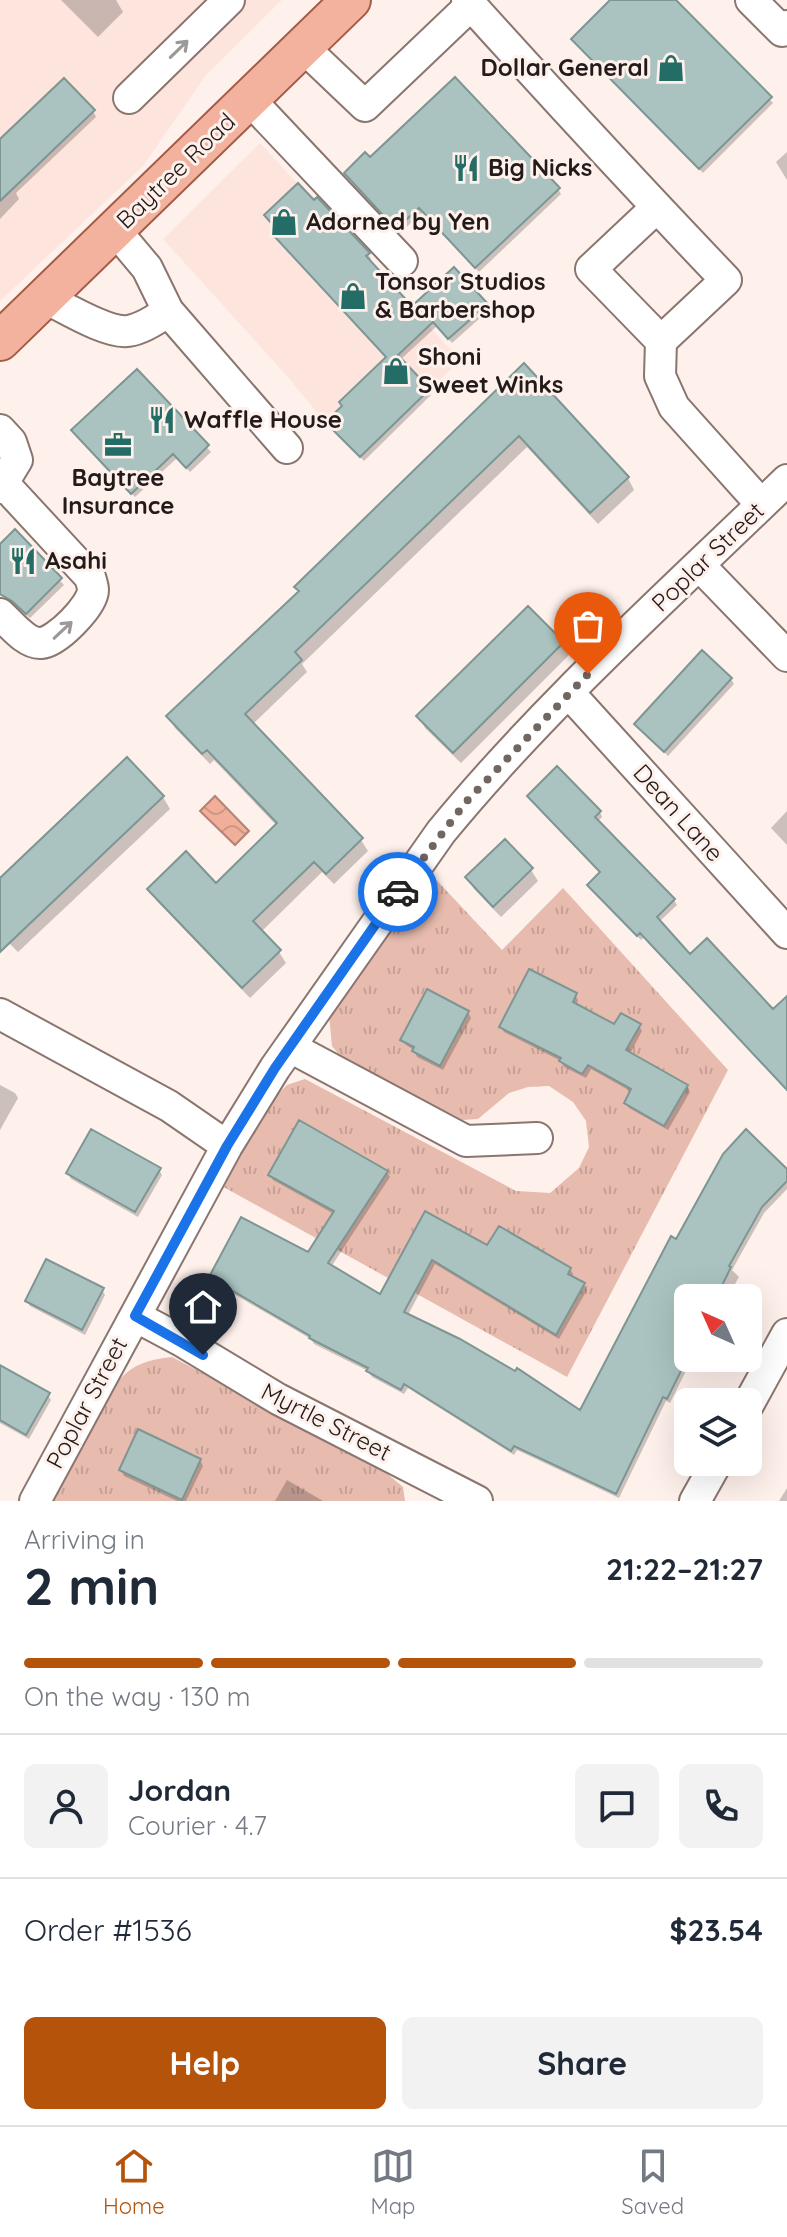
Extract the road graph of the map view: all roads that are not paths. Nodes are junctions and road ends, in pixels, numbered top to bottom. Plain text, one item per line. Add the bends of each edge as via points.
1 (229, 0) edge
2 (351, 0) edge
3 (751, 0) edge
4 (469, 2) edge
5 (787, 26) edge
6 (303, 47) junction
7 (129, 98) dead end
8 (249, 99) junction
9 (657, 207) junction
10 (115, 230) junction
11 (402, 261) dead end
12 (45, 298) junction
13 (168, 311) junction
14 (0, 341) edge
15 (661, 341) junction
16 (0, 430) edge
17 (287, 448) dead end
18 (787, 480) edge
19 (2, 486) edge
20 (761, 504) junction
21 (699, 565) junction
22 (0, 614) edge
23 (787, 656) edge
24 (569, 693) junction
25 (787, 933) edge
26 (0, 1014) edge
27 (290, 1047) junction
28 (537, 1138) dead end
29 (227, 1146) junction
30 (135, 1316) junction
31 (787, 1334) edge
32 (757, 1388) edge
33 (709, 1476) edge
34 (442, 1493) edge
35 (35, 1501) edge
36 (477, 1501) edge
37 (695, 1501) edge

7 -> 1 street
2 - 6 main road, Baytree Road
3 - 5 street via 782,31
4 - 6 street via 365,106
4 - 9 street
6 - 8 main road, Baytree Road
8 - 10 main road, Baytree Road
8 - 11 street
9 - 15 street via 726,280
9 - 15 street via 591,269
10 - 12 main road, Baytree Road
10 - 13 street via 147,268
12 - 13 street via 110,329 127,331
12 - 14 main road, Baytree Road
13 - 17 street
15 - 20 street via 660,376 674,407
16 - 19 street via 17,460
18 - 20 street, Poplar Street
22 -> 19 street via 27,639 41,643 54,639 88,606 94,591 90,577
20 - 21 street, Poplar Street
21 - 23 street
21 - 24 street, Poplar Street
24 - 25 street, Dean Lane
24 - 27 street, Poplar Street via 441,832
26 - 29 street via 169,1106
27 - 28 street via 466,1141
27 - 29 street, Poplar Street
29 - 30 street, Poplar Street
30 - 34 street, Myrtle Street
30 - 35 street, Poplar Street
31 - 32 street
33 - 37 street
34 - 36 street, Myrtle Street

